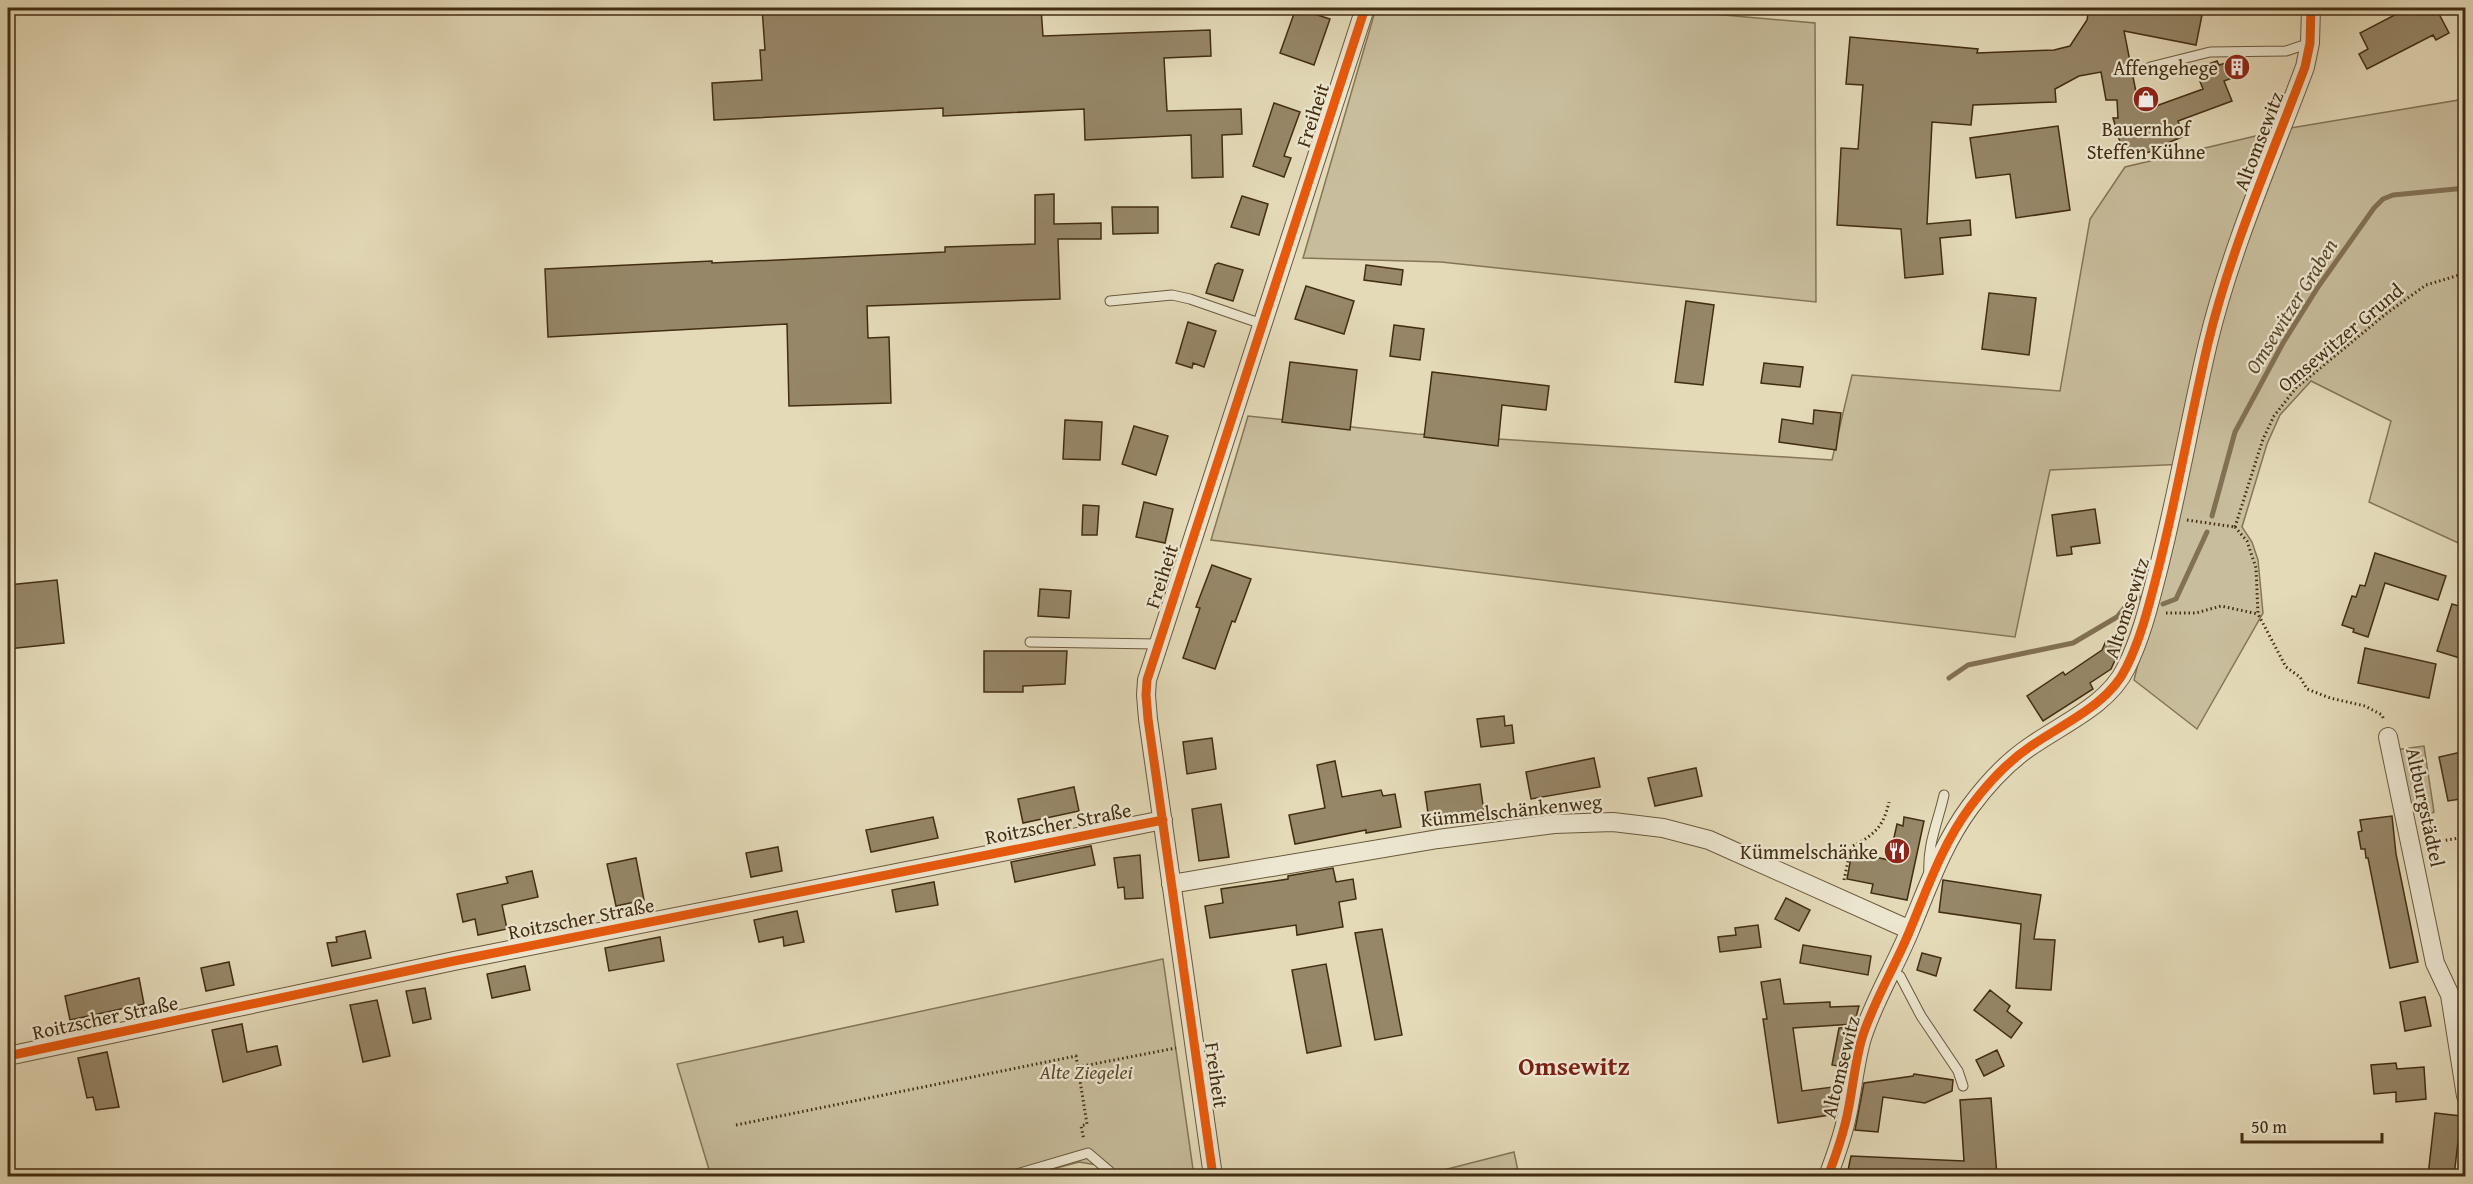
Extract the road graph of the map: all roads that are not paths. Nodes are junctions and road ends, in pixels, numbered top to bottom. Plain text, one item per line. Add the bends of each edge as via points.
1 (1365, 8) edge
2 (2311, 8) edge
3 (2310, 43) junction
4 (2150, 67) dead end
5 (1110, 301) dead end
6 (1262, 324) junction
7 (1030, 642) dead end
8 (1157, 644) junction
9 (2388, 737) road end
10 (1944, 795) dead end
11 (1163, 820) junction
12 (1929, 879) junction
13 (1171, 884) junction
14 (1910, 930) junction
15 (1891, 972) junction
16 (2458, 994) edge
17 (8, 1056) edge
18 (1963, 1086) dead end
19 (2466, 1096) edge
20 (1010, 1176) edge
21 (1115, 1176) edge
22 (1213, 1176) edge
23 (1828, 1176) edge

1 - 6 street, Freiheit
2 - 3 street, Altomsewitz
3 - 4 lane via 2286,51 2210,52
3 - 12 street, Altomsewitz via 2305,67 2216,311 2172,518 2147,614 2127,666 2118,683 2095,704 2028,747 1995,776 1964,816
5 - 6 lane via 1172,295
6 - 8 street, Freiheit
7 - 8 lane
8 - 11 street, Freiheit via 1146,695
9 - 16 street, Altburgstädtel via 2435,963
10 - 12 lane via 1933,828
11 - 13 street, Freiheit
11 - 17 street, Roitzscher Straße via 466,959
12 - 14 street, Altomsewitz
13 - 14 street, Kümmelschänkenweg via 1438,839 1554,824 1613,822 1663,828 1709,840
13 - 22 street, Freiheit
14 - 15 street, Altomsewitz
15 - 18 lane via 1900,976 1958,1071
15 - 23 street, Altomsewitz via 1863,1037 1848,1111
16 - 19 street, Altburgstädtel
20 - 21 lane via 1088,1153

